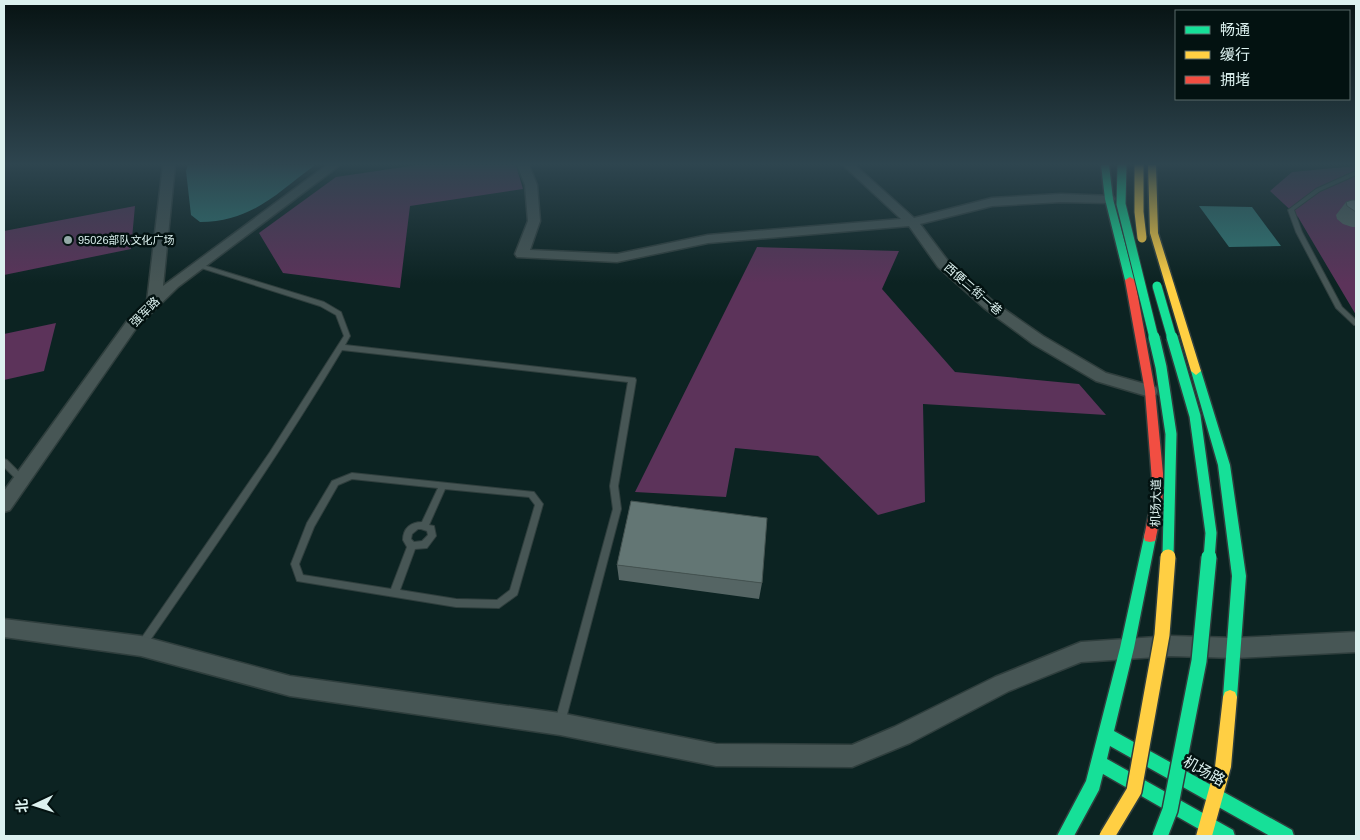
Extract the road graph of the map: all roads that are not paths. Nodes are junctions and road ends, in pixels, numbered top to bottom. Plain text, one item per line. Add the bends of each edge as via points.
1 (165, 204) edge
2 (283, 204) edge
3 (533, 204) edge
4 (892, 204) edge
5 (983, 204) edge
6 (1110, 204) edge
7 (1121, 204) edge
8 (1139, 204) edge
9 (1153, 204) edge
10 (1300, 204) edge
11 (912, 222) junction
12 (1144, 246) dead end
13 (200, 266) junction
14 (1153, 277) dead end
15 (154, 303) junction
16 (1356, 323) edge
17 (340, 347) junction
18 (1150, 391) junction
19 (4, 462) edge
20 (22, 480) junction
21 (443, 485) junction
22 (4, 506) edge
23 (426, 525) junction
24 (412, 546) junction
25 (394, 593) junction
26 (4, 628) edge
27 (1356, 642) edge
28 (141, 646) junction
29 (1127, 648) junction
30 (1235, 648) junction
31 (560, 724) junction
32 (1105, 734) junction
33 (1098, 763) junction
34 (1216, 794) junction
35 (1207, 824) junction
36 (1065, 836) edge
37 (1107, 836) edge
38 (1160, 836) edge
39 (1204, 836) edge
40 (1227, 836) edge
41 (1286, 836) edge

1 - 15 street
2 - 13 street, 强军路
3 - 11 street via 534,222 522,254 617,258 708,239
4 - 11 street, 西便二街一巷
5 - 11 street
6 - 18 main road via 1133,290
7 - 37 main road, 机场大道, bridge via 1161,367 1171,434 1170,520 1162,635 1134,791
8 - 12 main road, bridge
9 - 30 main road via 1154,233 1224,465 1240,576
10 - 16 lane via 1292,210 1299,232 1339,308
11 - 18 street, 西便二街一巷 via 943,264 988,305 1038,340 1100,376
13 - 15 street, 强军路
13 - 17 lane via 322,304 339,314 347,336
14 - 38 main road, bridge via 1162,298 1194,416 1210,533 1199,661 1170,810
15 - 20 street, 强军路 via 132,324
17 - 28 lane via 233,513
17 - 31 lane via 632,380 614,486 617,509
18 - 29 main road via 1159,494
19 - 20 lane
20 - 22 street, 强军路
21 - 23 lane
21 - 25 lane via 352,476 335,483 310,526 295,564 300,578
21 - 25 lane via 531,494 539,504 514,592 498,604 456,603
23 - 24 lane via 410,530 406,537
23 - 24 lane via 431,529 430,539 420,546
24 - 25 lane
26 - 28 street
27 - 30 street
28 - 31 street via 290,686
29 - 30 street
29 - 31 street via 1081,652 1002,684 902,735 852,756 716,755
29 - 32 main road
30 - 34 main road via 1223,766
32 - 33 main road
32 - 34 main road, 机场路
33 - 35 main road
33 - 36 main road via 1093,784
34 - 35 main road
34 - 41 main road, 机场路
35 - 39 main road
35 - 40 main road

